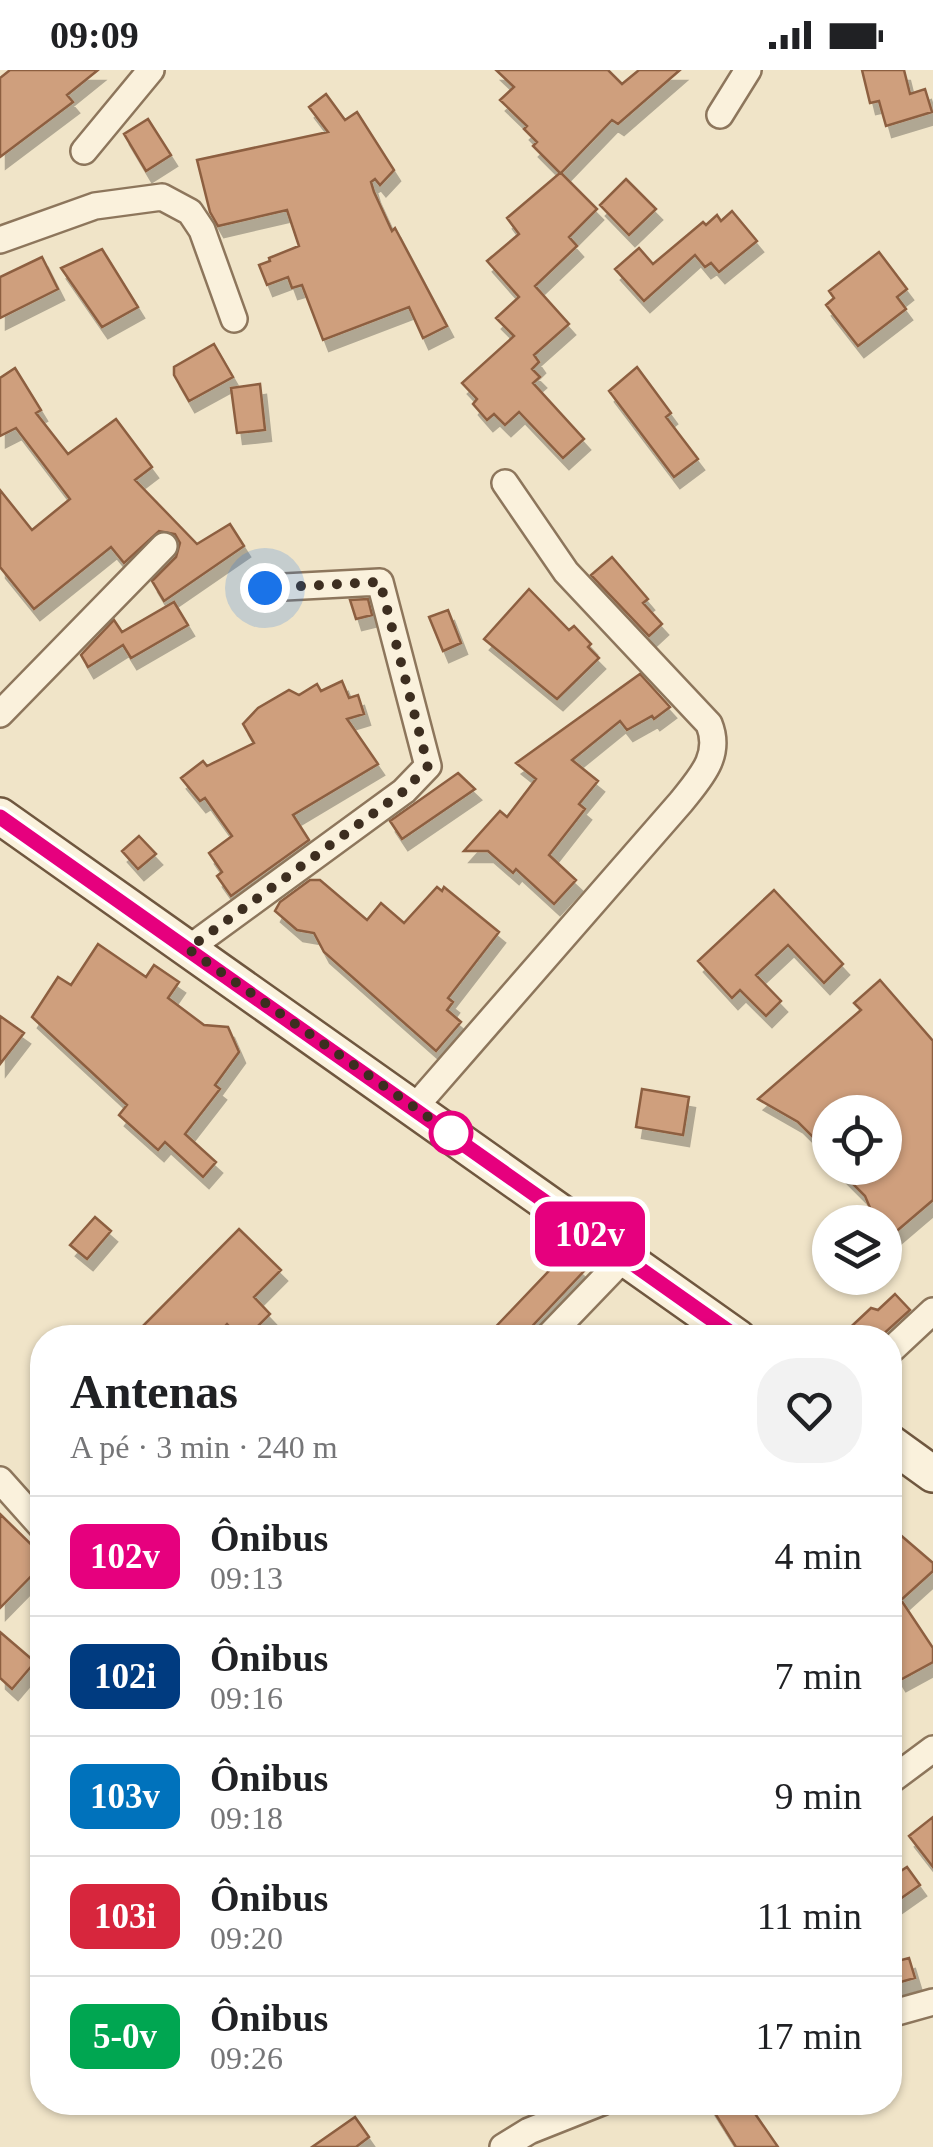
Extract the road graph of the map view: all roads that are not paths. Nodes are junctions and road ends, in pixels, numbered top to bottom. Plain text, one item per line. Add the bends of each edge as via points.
1 (151, 70) edge
2 (748, 70) edge
3 (720, 115) dead end
4 (84, 151) dead end
5 (0, 240) edge
6 (234, 319) dead end
7 (504, 484) dead end
8 (164, 546) dead end
9 (265, 588) dead end
10 (0, 714) edge
11 (0, 816) edge
12 (188, 949) junction
13 (415, 1106) junction
14 (623, 1259) junction
15 (933, 1311) edge
16 (560, 1325) edge
17 (719, 1325) edge
18 (902, 1341) edge
19 (902, 1452) edge
20 (933, 1474) edge
21 (0, 1480) edge
22 (30, 1514) edge
23 (933, 1748) edge
24 (902, 1772) edge
25 (933, 2002) edge
26 (902, 2011) edge
27 (569, 2115) edge
28 (503, 2147) edge

1 - 4 street
2 - 3 street
5 - 6 street via 95,206 162,197 190,212 202,230
7 - 13 street via 566,572 709,724 714,750 681,802
8 - 10 street
9 - 12 street via 380,582 428,766 404,791
11 - 12 main road
12 - 13 main road
13 - 14 main road
14 - 16 street
14 - 17 main road
15 - 18 street
19 - 20 main road
21 - 22 street
23 - 24 street
25 - 26 street
27 - 28 street

